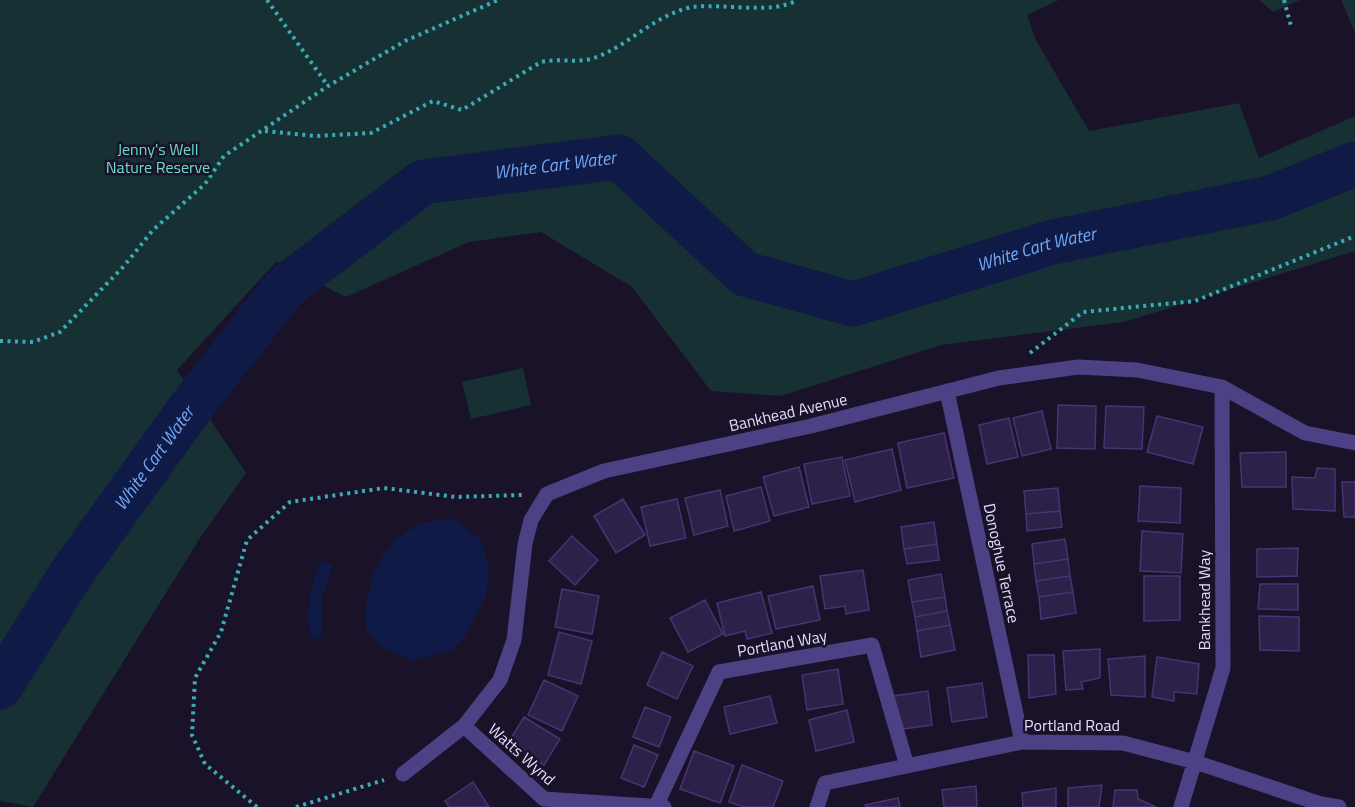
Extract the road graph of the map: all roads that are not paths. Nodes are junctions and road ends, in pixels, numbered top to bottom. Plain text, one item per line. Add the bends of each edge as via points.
1 (1222, 387) junction
2 (947, 391) junction
3 (1355, 442) edge
4 (464, 726) junction
5 (1022, 742) junction
6 (1195, 762) junction
7 (907, 766) junction
8 (403, 774) road end
9 (656, 806) edge
10 (667, 807) edge
11 (817, 807) edge
12 (1181, 807) edge
13 (1339, 807) edge

1 - 2 street, Bankhead Avenue via 1137,370 1078,367 999,378
1 - 3 street, Bankhead Avenue via 1305,434
1 - 6 street, Bankhead Way via 1222,668
2 - 4 street, Bankhead Avenue via 604,471 547,494 531,520 513,640 500,680
2 - 5 street, Donoghue Terrace
4 - 8 street
4 - 9 street, Watts Wynd via 544,800
5 - 6 street, Portland Road via 1123,742
5 - 7 street, Portland Road
6 - 12 street, Bankhead Way
6 - 13 street, Portland Road
7 - 9 street, Portland Way via 872,645 720,672
7 - 11 street, Portland Road via 825,783
9 - 10 street, Watts Wynd

